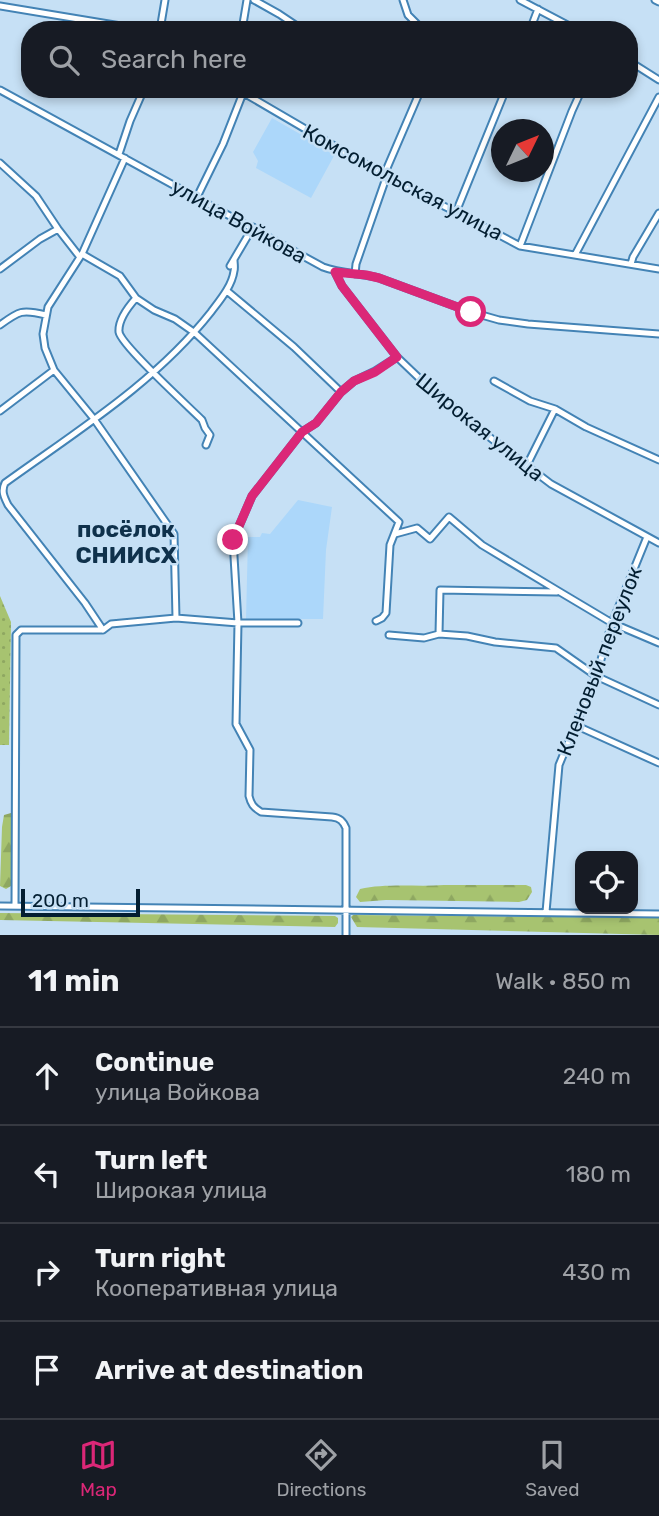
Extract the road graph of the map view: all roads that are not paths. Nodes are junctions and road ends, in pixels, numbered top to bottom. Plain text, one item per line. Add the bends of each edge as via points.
1 (165, 0) edge
2 (247, 0) edge
3 (254, 0) edge
4 (403, 0) edge
5 (520, 0) edge
6 (0, 6) edge
7 (538, 9) junction
8 (91, 21) edge
9 (162, 21) edge
10 (244, 21) edge
11 (290, 21) edge
12 (414, 21) edge
13 (533, 21) edge
14 (560, 21) edge
15 (638, 66) edge
16 (659, 79) edge
17 (0, 90) edge
18 (659, 97) edge
19 (140, 98) edge
20 (237, 98) edge
21 (252, 98) edge
22 (418, 98) edge
23 (502, 98) edge
24 (578, 98) edge
25 (122, 156) junction
26 (0, 163) edge
27 (385, 177) junction
28 (197, 197) junction
29 (456, 212) junction
30 (659, 213) edge
31 (253, 227) junction
32 (58, 229) junction
33 (520, 246) junction
34 (80, 255) junction
35 (575, 255) junction
36 (233, 260) junction
37 (631, 264) junction
38 (230, 266) dead end
39 (0, 269) edge
40 (659, 269) edge
41 (335, 272) junction
42 (355, 274) junction
43 (227, 291) junction
44 (136, 298) junction
45 (46, 315) junction
46 (0, 325) edge
47 (195, 333) junction
48 (659, 334) edge
49 (397, 357) junction
50 (54, 370) junction
51 (153, 373) junction
52 (494, 382) dead end
53 (341, 392) junction
54 (555, 409) junction
55 (0, 411) edge
56 (94, 419) junction
57 (302, 432) junction
58 (206, 445) dead end
59 (659, 460) edge
60 (527, 467) junction
61 (399, 522) junction
62 (409, 529) junction
63 (395, 534) junction
64 (647, 537) junction
65 (659, 543) edge
66 (560, 592) junction
67 (176, 618) junction
68 (376, 621) dead end
69 (238, 623) junction
70 (298, 623) dead end
71 (612, 623) junction
72 (103, 630) junction
73 (439, 634) junction
74 (389, 635) dead end
75 (659, 643) edge
76 (596, 676) junction
77 (659, 705) edge
78 (575, 725) junction
79 (659, 763) edge
80 (0, 906) edge
81 (15, 906) junction
82 (347, 911) junction
83 (546, 912) junction
84 (659, 914) edge
85 (346, 935) edge

1 - 9 street
2 - 10 street
3 - 11 street
4 - 12 street
5 - 7 street
6 - 8 street
7 - 13 street
7 - 14 street
15 - 16 street
17 - 25 street, улица Войкова
18 - 35 street
19 - 25 street
20 - 28 street via 223,144
21 - 27 street, Комсомольская улица
22 - 27 street
23 - 29 street
24 - 33 street
25 - 28 street, улица Войкова
25 - 34 street
26 - 32 street via 36,196
27 - 29 street, Комсомольская улица
27 - 42 street
28 - 31 street, улица Войкова
29 - 33 street, Комсомольская улица
30 - 37 street
31 - 36 street
31 - 41 street, улица Войкова
32 - 34 street
32 - 39 street
33 - 35 street, Комсомольская улица
34 - 44 street via 120,276
34 - 45 street
35 - 37 street, Комсомольская улица
36 - 38 street
36 - 43 street
37 - 40 street, Комсомольская улица
41 - 42 street, улица Войкова
41 - 49 street, Широкая улица
42 - 48 street, улица Войкова via 499,320
43 - 47 street
43 - 53 street
44 - 47 street
44 - 51 street via 119,331
45 - 46 street via 18,313
45 - 50 street via 45,348
47 - 51 street
47 - 57 street
49 - 53 street
49 - 60 street, Широкая улица
50 - 55 street
50 - 56 street
51 - 56 street
51 - 58 street via 202,420 210,435
52 - 54 street
53 - 57 street via 316,423
54 - 59 street
54 - 60 street
56 - 67 street via 174,534
56 - 72 street via 2,489 8,505
57 - 61 street
57 - 69 street via 252,496 233,540
60 - 64 street, Широкая улица via 567,495
61 - 62 street
61 - 63 street
62 - 63 street
62 - 66 street via 417,528 430,539 449,517 482,545
63 - 68 street via 390,545 386,613
64 - 65 street, Широкая улица
64 - 71 street, Кленовый переулок
66 - 71 street
66 - 73 street via 440,590
67 - 69 street
67 - 72 street via 111,624
69 - 70 street
69 - 82 street via 236,724 250,750 251,803 261,812 341,820 346,828
71 - 75 street
71 - 76 street, Кленовый переулок
72 - 81 street via 21,629 16,635
73 - 74 street via 424,638
73 - 76 street via 556,648
76 - 77 street
76 - 78 street, Кленовый переулок
78 - 79 street
78 - 83 street, Кленовый переулок via 559,765
80 - 81 street
81 - 82 street
82 - 83 street
82 - 85 street
83 - 84 street

